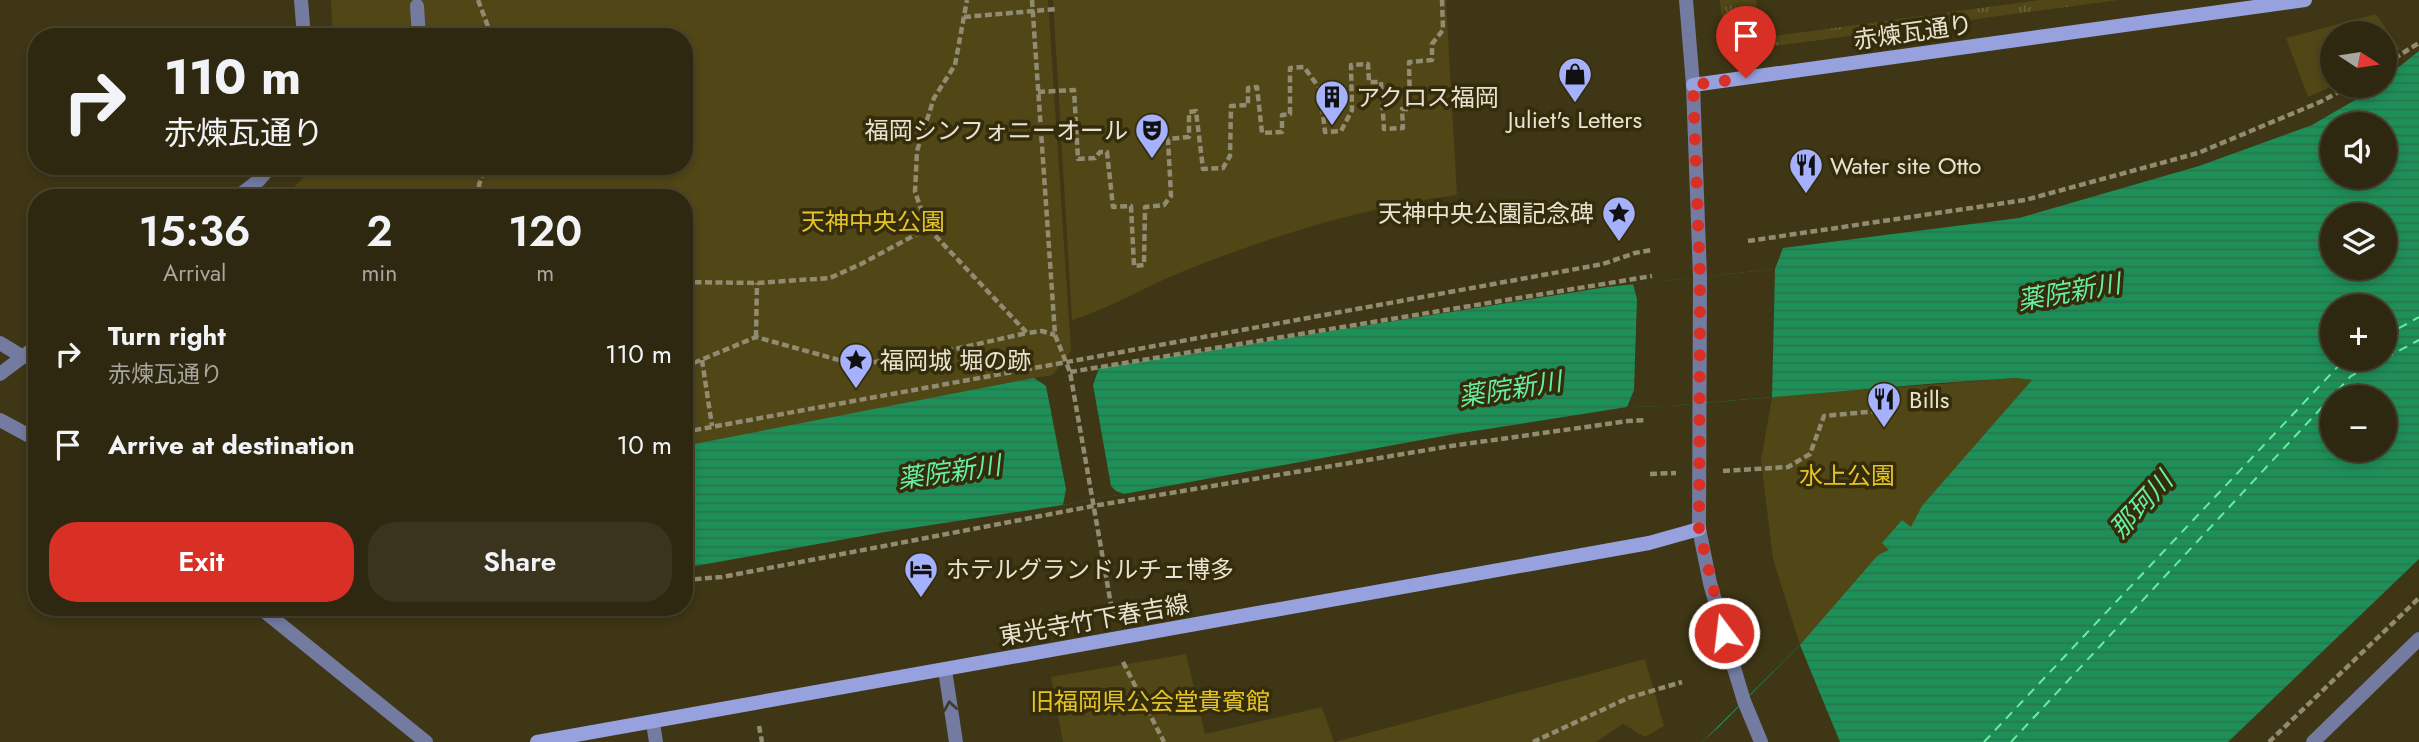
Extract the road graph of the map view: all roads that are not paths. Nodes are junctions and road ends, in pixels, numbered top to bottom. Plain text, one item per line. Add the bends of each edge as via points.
1 (301, 0) edge
2 (1686, 0) edge
3 (2305, 0) edge
4 (417, 6) dead end
5 (303, 28) edge
6 (418, 28) edge
7 (1693, 85) junction
8 (263, 175) edge
9 (248, 189) edge
10 (0, 343) edge
11 (28, 353) edge
12 (23, 357) junction
13 (0, 374) edge
14 (0, 420) edge
15 (28, 435) edge
16 (1699, 529) junction
17 (270, 616) edge
18 (2419, 639) edge
19 (945, 670) junction
20 (653, 723) junction
21 (426, 742) edge
22 (537, 742) edge
23 (656, 742) edge
24 (956, 742) edge
25 (1761, 742) edge
26 (2313, 742) edge

1 - 5 street
2 - 7 street
3 - 7 main road, 赤煉瓦通り
4 - 6 street
7 - 16 street via 1700,277
8 - 9 street
10 - 12 street
11 - 12 street
12 - 13 street
14 - 15 street
16 - 19 main road, 東光寺竹下春吉線 via 1649,543
16 - 25 street via 1744,701
17 - 21 street
18 - 26 street
19 - 20 main road, 東光寺竹下春吉線
24 -> 19 street
20 - 22 main road, 東光寺竹下春吉線
20 - 23 street

